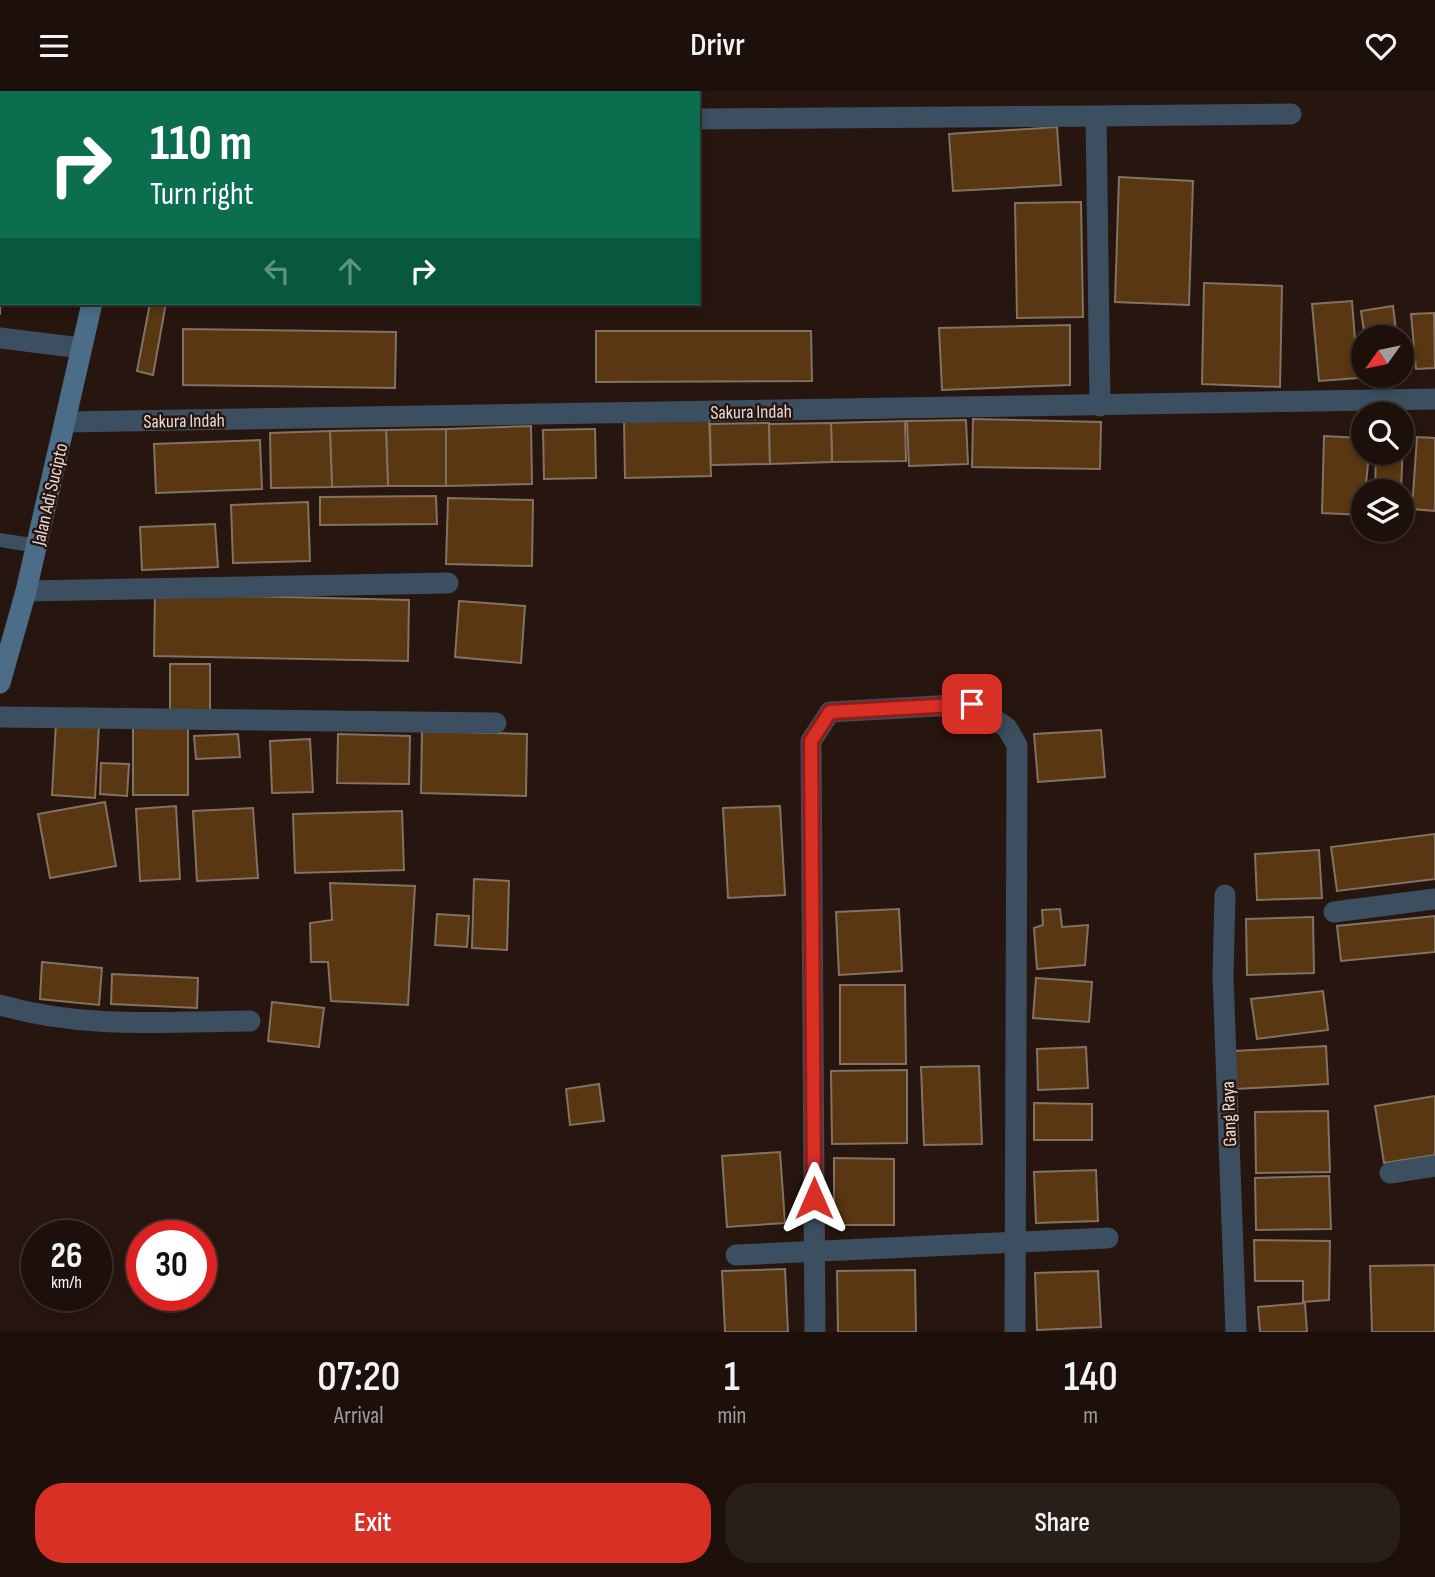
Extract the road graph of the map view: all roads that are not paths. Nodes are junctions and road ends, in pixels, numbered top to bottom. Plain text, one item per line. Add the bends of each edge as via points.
1 (1292, 114) dead end
2 (1096, 116) junction
3 (700, 119) edge
4 (92, 305) edge
5 (0, 338) edge
6 (81, 348) junction
7 (1435, 399) edge
8 (1100, 406) junction
9 (66, 422) junction
10 (0, 540) edge
11 (37, 546) junction
12 (448, 583) dead end
13 (26, 591) junction
14 (0, 683) edge
15 (0, 717) edge
16 (496, 723) dead end
17 (1225, 895) dead end
18 (1435, 899) edge
19 (1334, 912) dead end
20 (0, 1005) edge
21 (250, 1021) dead end
22 (1435, 1166) edge
23 (1390, 1173) dead end
24 (1108, 1238) dead end
25 (1014, 1240) junction
26 (814, 1251) junction
27 (736, 1255) dead end
28 (815, 1332) edge
29 (1015, 1332) edge
30 (1236, 1332) edge

1 - 2 street
2 - 3 street
2 - 8 street
4 - 6 main road, Jalan Adi Sucipto
5 - 6 street
6 - 9 main road, Jalan Adi Sucipto
7 - 8 street, Sakura Indah
8 - 9 street, Sakura Indah
9 - 11 main road, Jalan Adi Sucipto
10 - 11 lane
11 - 13 main road, Jalan Adi Sucipto
12 - 13 street
13 - 14 main road, Jalan Adi Sucipto
15 - 16 street
17 - 30 street, Gang Raya via 1223,976
18 - 19 street
20 - 21 street via 97,1023
22 - 23 street
24 - 25 street
25 - 26 street
25 - 26 street via 1017,745 1007,728 972,704 830,712 811,741
25 - 29 street
26 - 27 street
26 - 28 street

